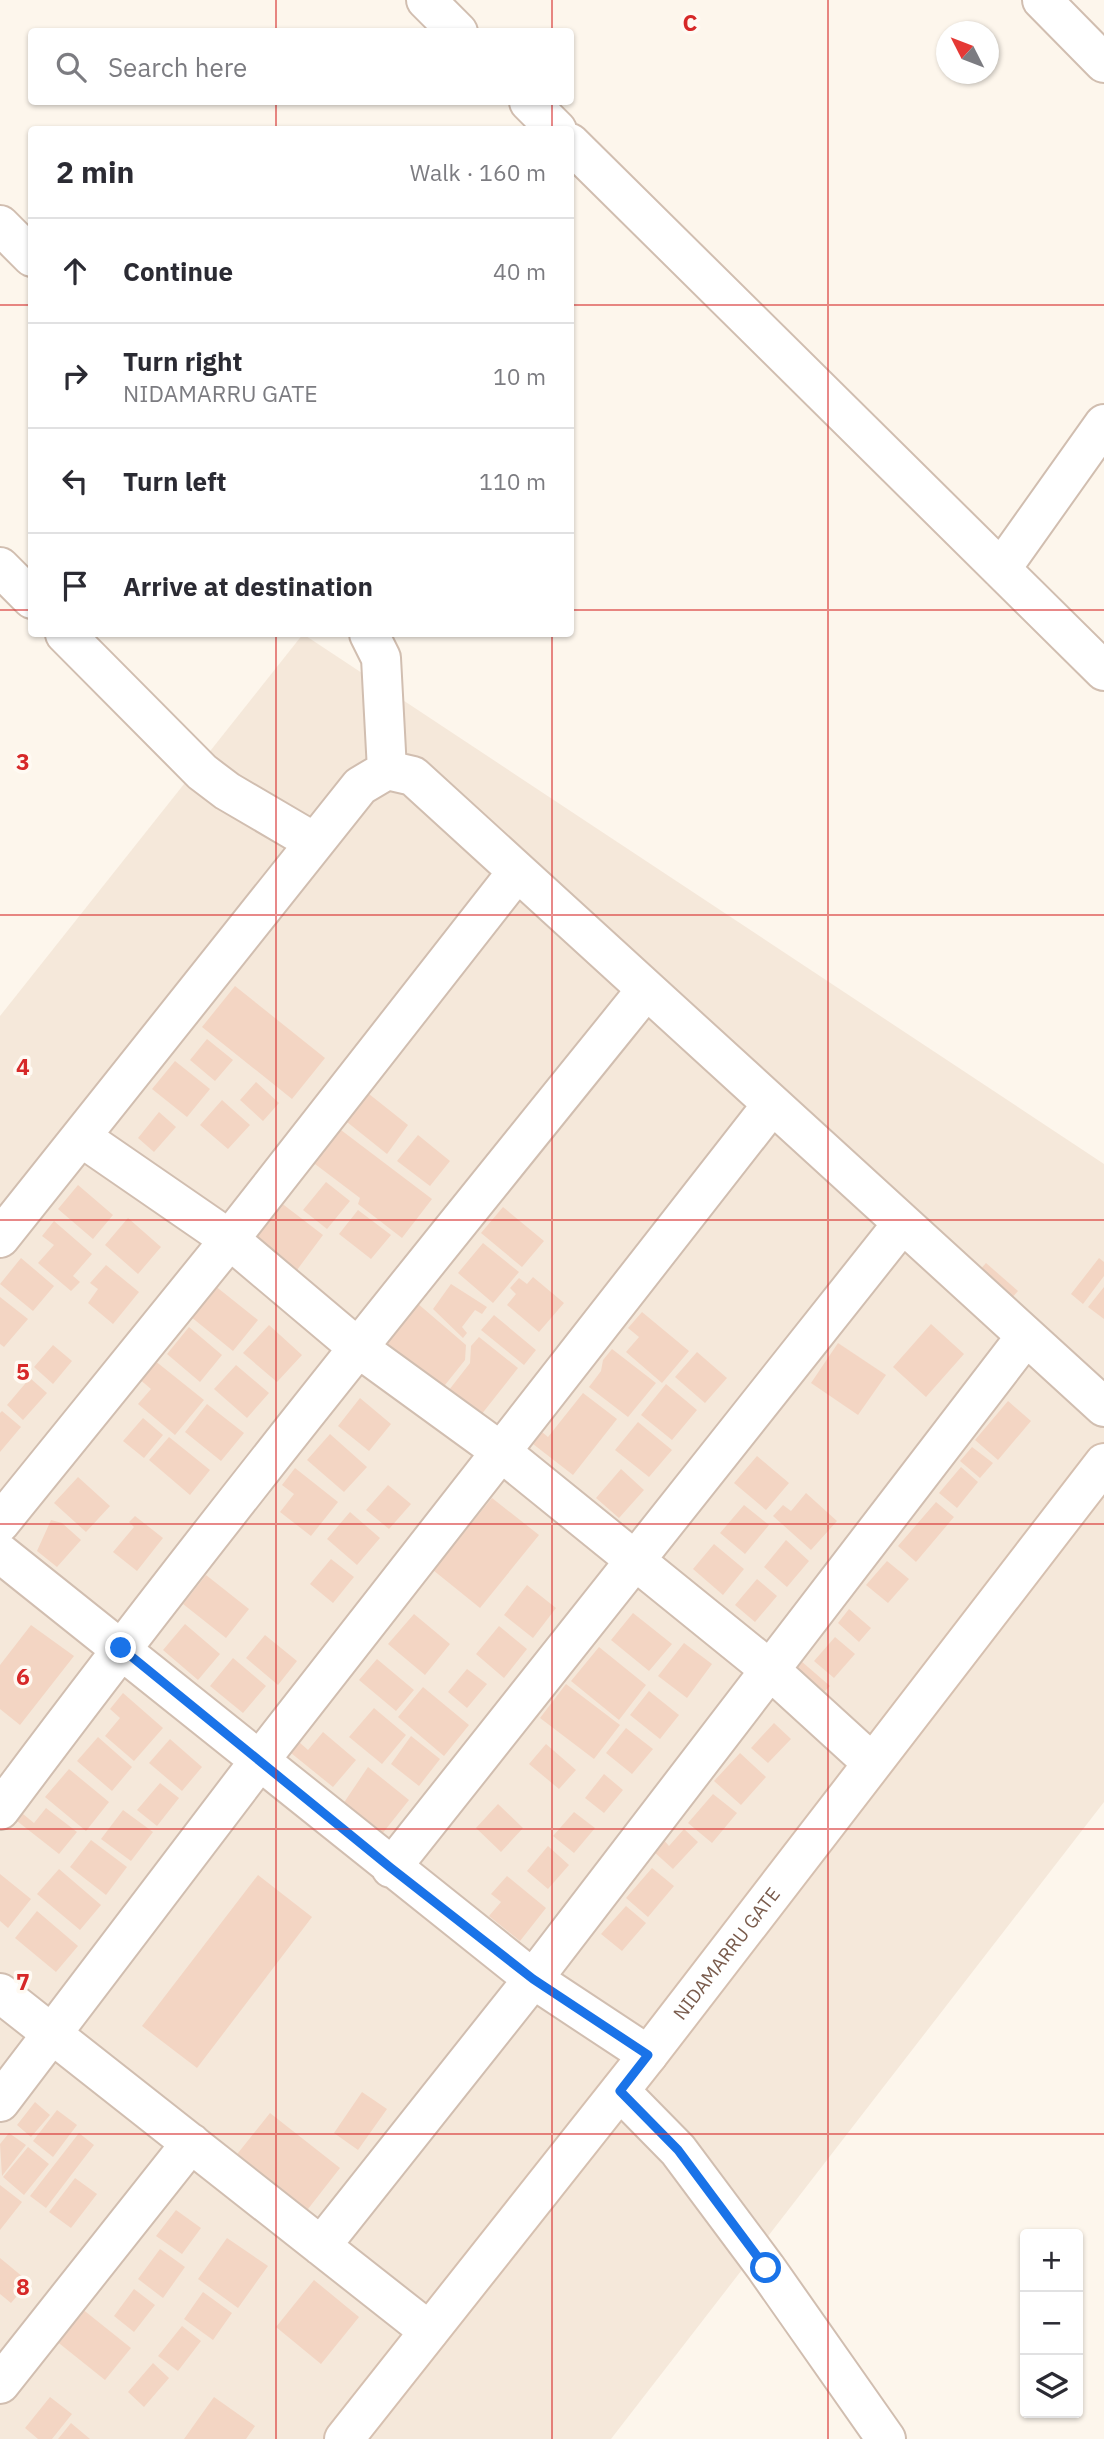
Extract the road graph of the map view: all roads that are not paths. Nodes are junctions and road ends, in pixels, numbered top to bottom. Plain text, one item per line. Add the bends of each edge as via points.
1 (426, 0) edge
2 (1042, 0) edge
3 (454, 28) edge
4 (1104, 63) edge
5 (532, 105) edge
6 (553, 126) edge
7 (574, 147) edge
8 (0, 225) edge
9 (28, 253) edge
10 (1104, 424) edge
11 (0, 567) edge
12 (1001, 569) junction
13 (28, 595) edge
14 (68, 637) edge
15 (371, 637) edge
16 (1104, 671) edge
17 (387, 770) junction
18 (314, 842) junction
19 (517, 872) junction
20 (646, 990) junction
21 (771, 1106) junction
22 (81, 1137) junction
23 (902, 1224) junction
24 (0, 1238) edge
25 (229, 1239) junction
26 (1026, 1336) junction
27 (357, 1347) junction
28 (1104, 1407) edge
29 (500, 1451) junction
30 (1104, 1464) edge
31 (0, 1523) edge
32 (0, 1553) edge
33 (636, 1563) junction
34 (121, 1648) junction
35 (769, 1669) junction
36 (260, 1760) junction
37 (872, 1762) junction
38 (0, 1810) edge
39 (391, 1868) junction
40 (533, 1979) junction
41 (0, 1993) edge
42 (52, 2034) junction
43 (648, 2055) junction
44 (620, 2091) junction
45 (0, 2102) edge
46 (191, 2143) junction
47 (321, 2246) junction
48 (429, 2331) junction
49 (0, 2384) edge
50 (344, 2439) edge
51 (886, 2439) edge

1 - 3 street
2 - 4 street
5 - 6 street
7 - 12 street
8 - 9 street
10 - 12 street
11 - 13 street
12 - 16 street
14 - 18 street via 202,772
15 - 17 street via 382,658
17 - 18 street via 360,786
17 - 19 street via 413,776
18 - 22 street
19 - 20 street
19 - 25 street
20 - 21 street
20 - 27 street
21 - 23 street
21 - 29 street
22 - 24 street
22 - 25 street
23 - 26 street
23 - 33 street
25 - 27 street
25 - 31 street
26 - 28 street
26 - 35 street
27 - 29 street
27 - 34 street
29 - 33 street
29 - 36 street
30 - 37 street, NIDAMARRU GATE
32 - 34 street
33 - 35 street
33 - 39 street
34 - 36 street
34 - 38 street
35 - 37 street
35 - 40 street
36 - 39 street
36 - 42 street
37 - 43 street, NIDAMARRU GATE
39 - 40 street
40 - 43 street
40 - 47 street
41 - 42 street
42 - 45 street
42 - 46 street
43 - 44 street, NIDAMARRU GATE
44 - 48 street, NIDAMARRU GATE
44 - 51 street via 678,2150
46 - 47 street
46 - 49 street
47 - 48 street
48 - 50 street, NIDAMARRU GATE

